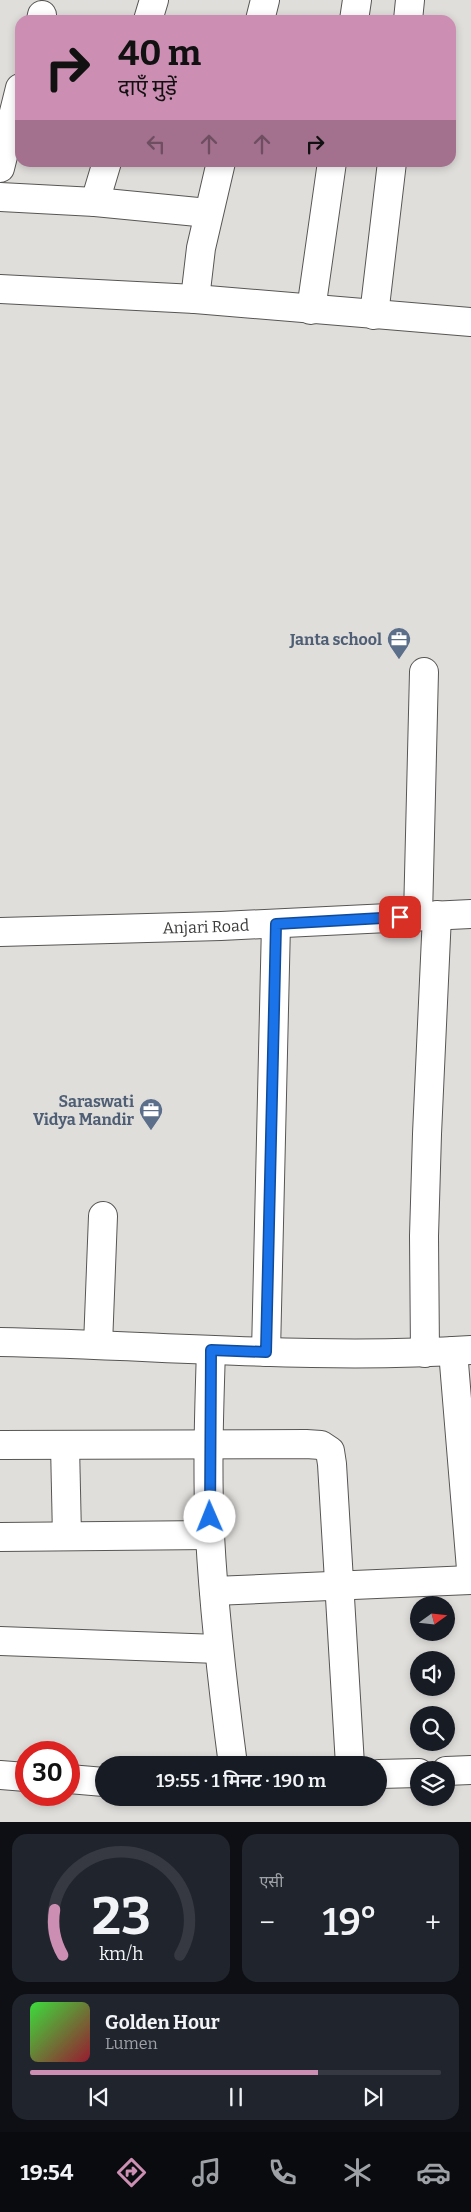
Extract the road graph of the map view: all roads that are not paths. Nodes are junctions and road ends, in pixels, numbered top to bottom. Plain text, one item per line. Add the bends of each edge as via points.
1 (154, 0) edge
2 (265, 0) edge
3 (357, 0) edge
4 (410, 0) edge
5 (150, 15) edge
6 (261, 15) edge
7 (355, 15) edge
8 (408, 15) edge
9 (13, 90) edge
10 (2, 153) edge
11 (105, 167) edge
12 (220, 167) edge
13 (331, 167) edge
14 (391, 167) edge
15 (0, 197) edge
16 (95, 202) junction
17 (208, 212) junction
18 (0, 289) edge
19 (194, 299) junction
20 (312, 310) junction
21 (374, 315) junction
22 (471, 322) edge
23 (424, 672) dead end
24 (471, 914) edge
25 (428, 916) junction
26 (276, 924) junction
27 (0, 932) edge
28 (103, 1216) dead end
29 (0, 1342) edge
30 (98, 1345) junction
31 (211, 1350) junction
32 (462, 1351) edge
33 (266, 1352) junction
34 (425, 1353) junction
35 (65, 1444) junction
36 (209, 1444) junction
37 (0, 1445) edge
38 (210, 1535) junction
39 (67, 1536) junction
40 (0, 1537) edge
41 (471, 1569) edge
42 (471, 1580) edge
43 (338, 1586) junction
44 (214, 1591) junction
45 (0, 1641) edge
46 (218, 1649) junction
47 (232, 1756) edge
48 (349, 1756) edge
49 (471, 1770) edge
50 (455, 1771) edge
51 (410, 1773) edge
52 (387, 1774) edge
53 (0, 1775) edge
54 (15, 1776) edge
55 (80, 1781) edge
56 (95, 1781) edge

1 - 5 street
2 - 6 street
3 - 7 street
4 - 8 street
9 - 10 street
11 - 16 street
12 - 17 street
13 - 20 street
14 - 21 street
15 - 16 street
16 - 17 street
17 - 19 street
18 - 19 street
19 - 20 street
20 - 21 street
21 - 22 street
23 - 25 street
24 - 25 street, Anjari Road
25 - 26 street, Anjari Road
25 - 34 street
26 - 27 street, Anjari Road
26 - 33 street
28 - 30 street
29 - 30 street
30 - 31 street
31 - 33 street
31 - 36 street
32 - 34 street
32 - 41 street
33 - 34 street
35 - 36 street
35 - 37 street
35 - 39 street
36 - 38 street
36 - 43 street via 306,1444 322,1446 330,1451
38 - 39 street
38 - 44 street
39 - 40 street
42 - 43 street
43 - 44 street
43 - 48 street
44 - 46 street
45 - 46 street
46 - 47 street
49 - 50 street
51 - 52 street
53 - 54 street
55 - 56 street

